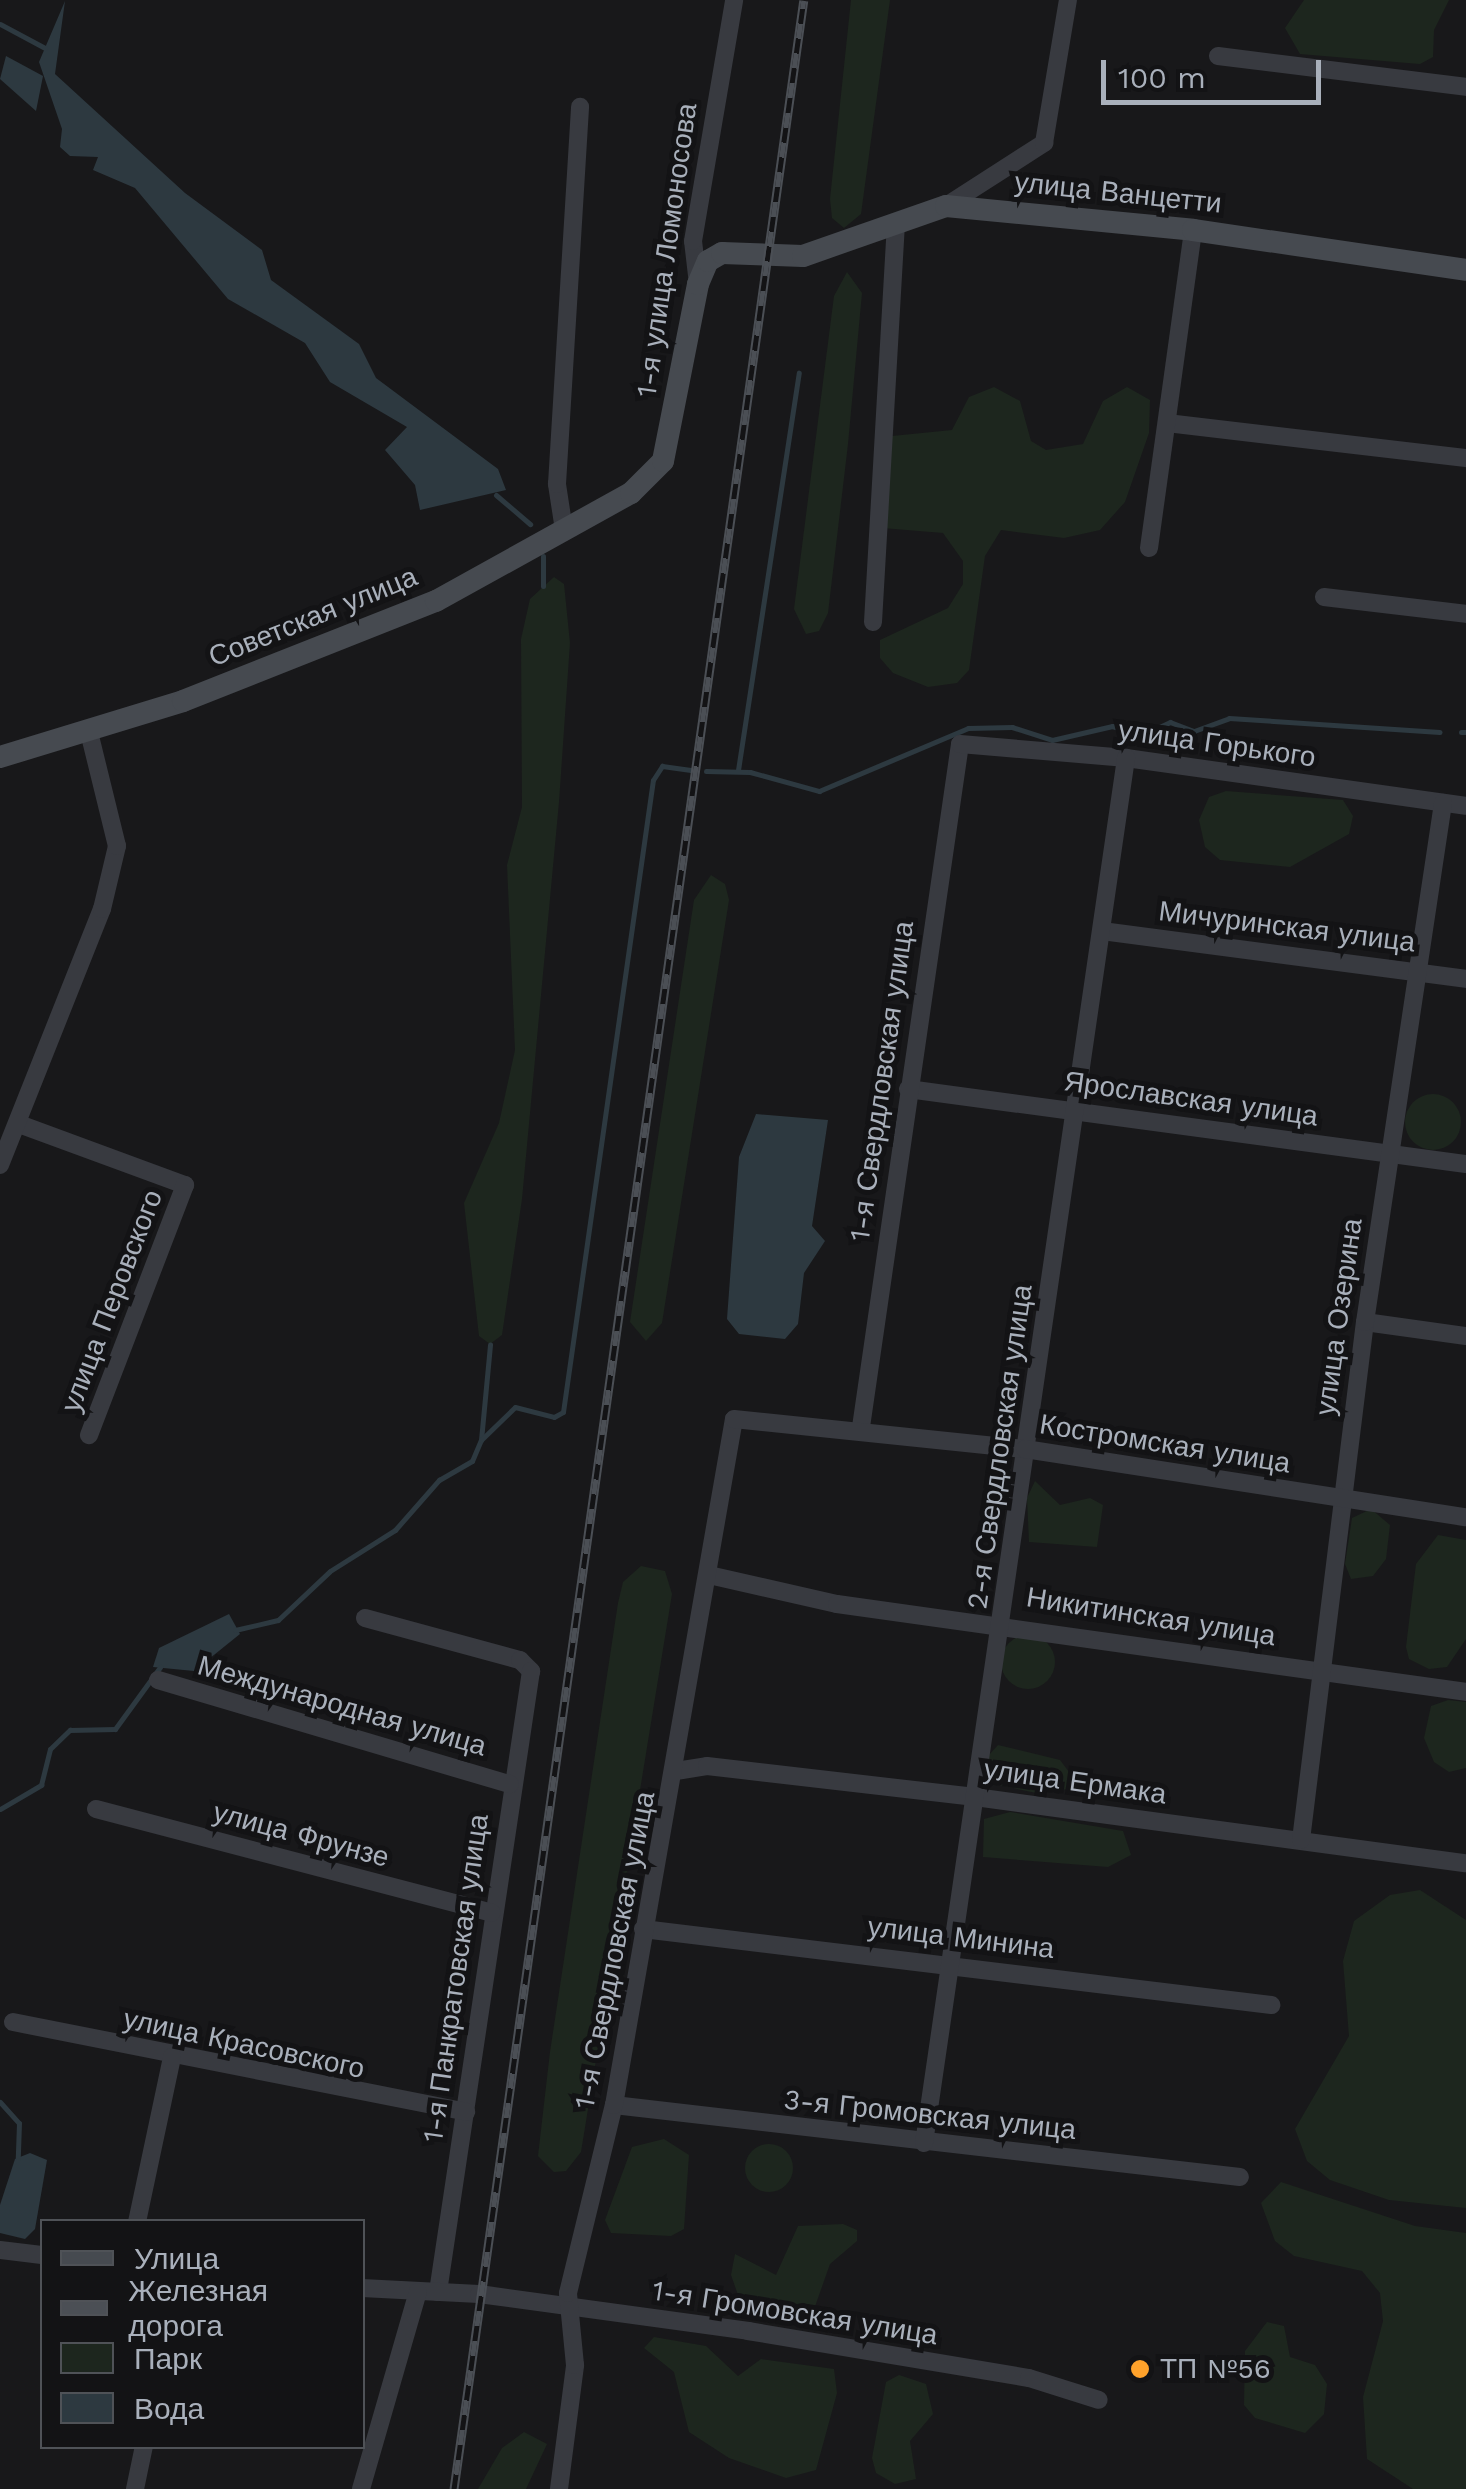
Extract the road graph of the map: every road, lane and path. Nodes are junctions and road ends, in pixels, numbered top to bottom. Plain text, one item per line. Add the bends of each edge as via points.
1 (734, 0) edge
2 (1068, 0) edge
3 (1218, 56) dead end
4 (1466, 87) edge
5 (580, 107) dead end
6 (946, 206) junction
7 (896, 223) junction
8 (1193, 230) junction
9 (1466, 270) edge
10 (698, 284) junction
11 (1166, 423) junction
12 (1466, 458) edge
13 (631, 493) joint
14 (564, 530) junction
15 (1149, 548) dead end
16 (1324, 597) dead end
17 (1466, 614) edge
18 (873, 622) dead end
19 (89, 732) junction
20 (960, 744) joint
21 (0, 757) edge
22 (1126, 758) junction
23 (1443, 804) junction
24 (1466, 806) edge
25 (1102, 931) junction
26 (1414, 971) junction
27 (1466, 978) edge
28 (908, 1089) junction
29 (1076, 1108) junction
30 (18, 1124) junction
31 (1389, 1155) junction
32 (1466, 1164) edge
33 (0, 1165) edge
34 (1365, 1322) junction
35 (1466, 1336) edge
36 (734, 1419) joint
37 (862, 1427) junction
38 (90, 1435) dead end
39 (1026, 1449) junction
40 (1341, 1500) junction
41 (1466, 1517) edge
42 (710, 1574) junction
43 (364, 1618) dead end
44 (1004, 1623) junction
45 (1326, 1671) junction
46 (158, 1680) dead end
47 (1466, 1692) edge
48 (676, 1771) junction
49 (510, 1784) junction
50 (975, 1796) junction
51 (96, 1808) dead end
52 (1301, 1840) junction
53 (1466, 1863) edge
54 (492, 1914) junction
55 (644, 1930) junction
56 (949, 1964) junction
57 (1272, 2005) dead end
58 (13, 2022) dead end
59 (172, 2057) junction
60 (614, 2105) junction
61 (466, 2112) junction
62 (924, 2143) junction
63 (1240, 2177) dead end
64 (138, 2219) edge
65 (0, 2250) edge
66 (40, 2254) edge
67 (365, 2288) edge
68 (418, 2292) junction
69 (438, 2292) junction
70 (570, 2309) junction
71 (1099, 2400) dead end
72 (143, 2449) edge
73 (136, 2489) edge
74 (362, 2489) edge
75 (559, 2489) edge

1 - 10 street, 1-я улица Ломоносова via 693,241
2 - 6 street via 1044,142
3 - 4 street
5 - 14 street via 557,484
6 - 7 street, улица Ванцетти
6 - 8 street, улица Ванцетти
7 - 10 street, улица Ванцетти via 829,250 715,255
7 - 18 street
8 - 9 street, улица Ванцетти
8 - 11 street
10 - 13 street, 1-я улица Ломоносова via 664,461
11 - 12 street
11 - 15 street
13 - 14 street, Советская улица
14 - 19 street, Советская улица via 436,601
16 - 17 street
19 - 21 street, Советская улица
19 - 30 street via 117,846 102,909
20 - 22 street, улица Горького
20 - 28 street, 1-я Свердловская улица
22 - 23 street, улица Горького
22 - 25 street, 2-я Свердловская улица
23 - 24 street, улица Горького
23 - 26 street, улица Озерина
25 - 26 street, Мичуринская улица
25 - 29 street, 2-я Свердловская улица
26 - 27 street, Мичуринская улица
26 - 31 street, улица Озерина
28 - 29 street, Ярославская улица
28 - 37 street, 1-я Свердловская улица
29 - 31 street, Ярославская улица
29 - 39 street, 2-я Свердловская улица
30 - 33 street
30 - 38 street, улица Перовского via 185,1185
31 - 32 street, Ярославская улица
31 - 34 street, улица Озерина
34 - 35 street
34 - 40 street, улица Озерина
36 - 37 street, Костромская улица
36 - 42 street, 1-я Свердловская улица
37 - 39 street, Костромская улица
39 - 40 street, Костромская улица
39 - 44 street, 2-я Свердловская улица
40 - 41 street, Костромская улица
40 - 45 street, улица Озерина
42 - 44 street, Никитинская улица via 837,1604
42 - 48 street, 1-я Свердловская улица
43 - 49 street, 1-я Панкратовская улица via 520,1660 532,1671
44 - 45 street, Никитинская улица
44 - 50 street, 2-я Свердловская улица
45 - 47 street, Никитинская улица
45 - 52 street, улица Озерина
46 - 49 street, Международная улица
48 - 50 street, улица Ермака via 706,1766
48 - 55 street, 1-я Свердловская улица
49 - 54 street, 1-я Панкратовская улица
50 - 52 street, улица Ермака
50 - 56 street, 2-я Свердловская улица
51 - 54 street, улица Фрунзе
52 - 53 street, улица Ермака
54 - 61 street, 1-я Панкратовская улица
55 - 56 street, улица Минина
55 - 60 street, 1-я Свердловская улица
56 - 57 street, улица Минина
56 - 62 street, 2-я Свердловская улица
58 - 59 street, улица Красовского
59 - 61 street, улица Красовского
59 - 64 street
60 - 62 street, 3-я Громовская улица
60 - 70 street, 1-я Свердловская улица
61 - 69 street, 1-я Панкратовская улица
62 - 63 street, 3-я Громовская улица
65 - 66 street
67 - 68 street, 1-я Громовская улица
68 - 69 street, 1-я Громовская улица
68 - 74 street
69 - 70 street, 1-я Громовская улица
70 - 71 street, 1-я Громовская улица via 1029,2378
70 - 75 street, 1-я Свердловская улица via 573,2402
72 - 73 street

